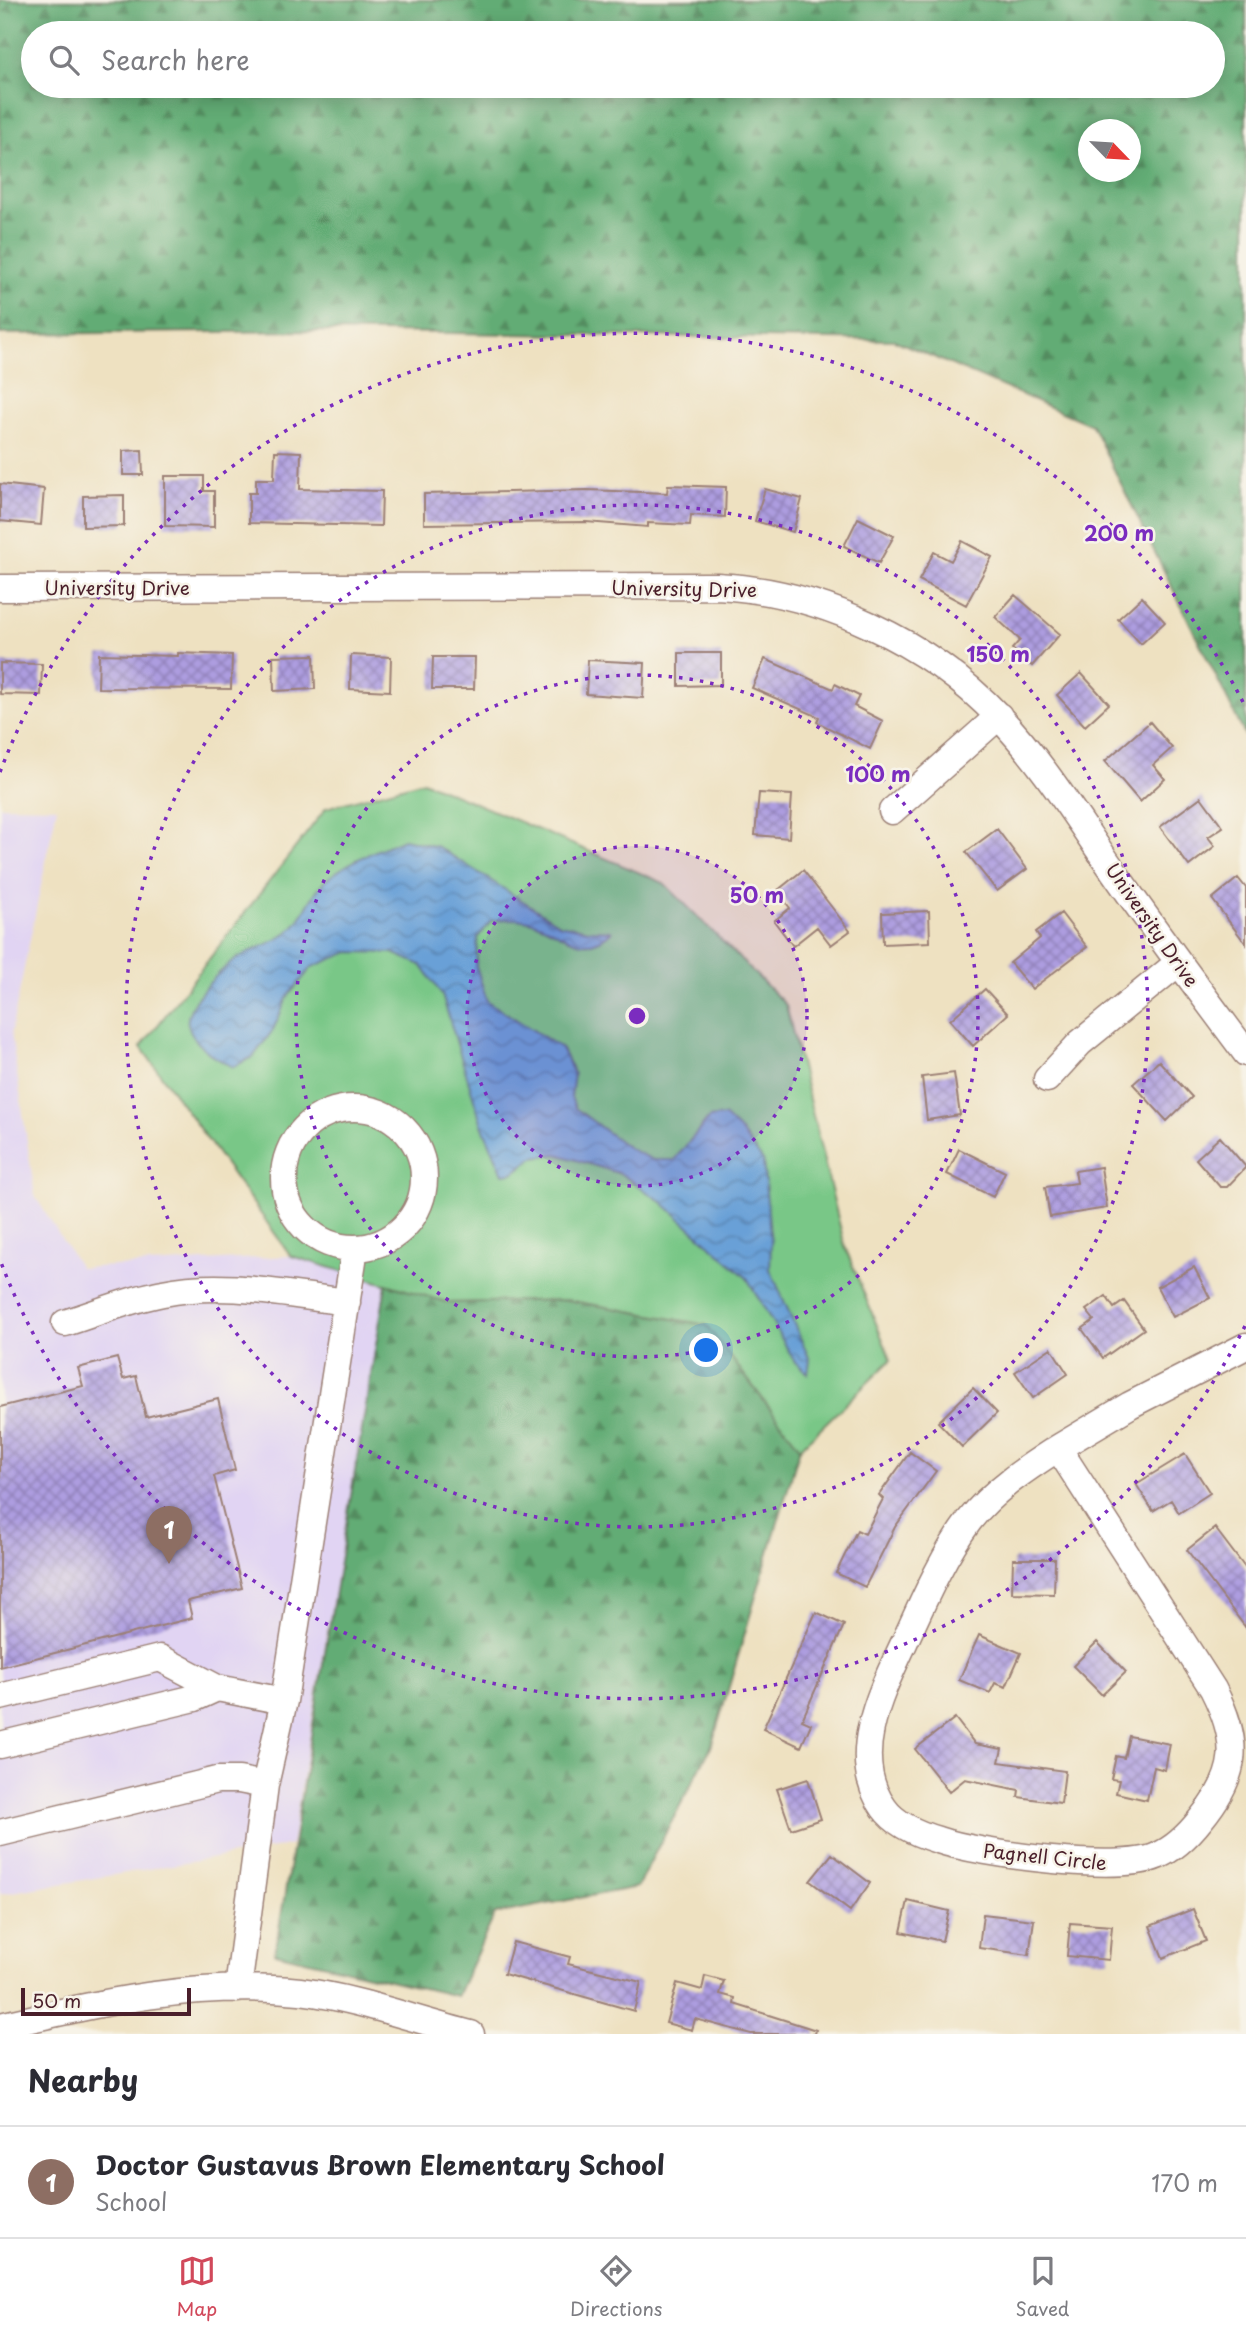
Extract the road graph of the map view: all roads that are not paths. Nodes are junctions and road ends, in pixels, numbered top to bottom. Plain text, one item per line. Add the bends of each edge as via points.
1 (0, 588) edge
2 (999, 716) junction
3 (892, 811) dead end
4 (1178, 963) junction
5 (1246, 1053) edge
6 (1047, 1079) dead end
7 (355, 1248) junction
8 (347, 1302) junction
9 (65, 1323) dead end
10 (1246, 1346) edge
11 (1058, 1448) junction
12 (217, 1688) junction
13 (0, 1697) edge
14 (284, 1702) junction
15 (0, 1745) edge
16 (265, 1785) junction
17 (0, 1833) edge
18 (237, 1989) junction
19 (0, 2026) edge
20 (471, 2034) edge

1 - 2 street, University Drive via 748,587 825,608 880,631 941,668
2 - 3 street
2 - 4 street, University Drive
4 - 5 street, University Drive
4 - 6 street via 1090,1034
7 - 7 street via 397,1234 417,1209 424,1179 418,1148 398,1124 371,1110 355,1108 325,1114 311,1123 292,1147 284,1177 291,1208 310,1233 338,1247
7 - 8 street
8 - 9 street via 258,1291 190,1290 164,1293
8 - 14 street
10 - 11 street, Pagnell Circle
11 - 11 street, Pagnell Circle via 1213,1689 1231,1734 1231,1769 1218,1797 1176,1843 1159,1856 1140,1861 1115,1865 972,1849 936,1840 894,1818 880,1801 873,1777 870,1740 881,1692 949,1554 969,1521 992,1497
12 - 13 street via 160,1658
12 - 14 street
12 - 15 street via 195,1698
14 - 16 street
16 - 17 street via 217,1780
16 - 18 street
18 - 19 street via 121,1998
18 - 20 street via 302,1992

